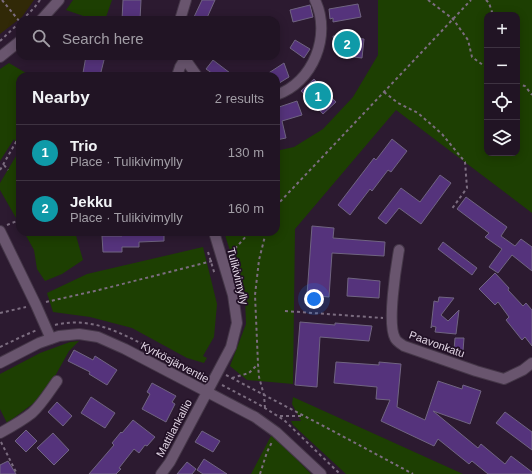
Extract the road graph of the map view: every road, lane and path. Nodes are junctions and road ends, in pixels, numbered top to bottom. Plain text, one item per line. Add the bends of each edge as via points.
1 (2, 0) edge
2 (40, 0) edge
3 (59, 0) edge
4 (186, 0) edge
5 (315, 0) edge
6 (428, 0) edge
7 (471, 0) edge
8 (486, 0) edge
9 (492, 12) edge
10 (26, 16) edge
11 (45, 16) edge
12 (181, 16) edge
13 (16, 17) edge
14 (453, 19) junction
15 (16, 26) edge
16 (0, 41) edge
17 (16, 44) edge
18 (0, 57) edge
19 (184, 60) edge
20 (187, 60) edge
21 (484, 66) edge
22 (178, 72) edge
23 (194, 72) edge
24 (520, 85) edge
25 (384, 92) junction
26 (280, 93) edge
27 (532, 96) edge
28 (16, 142) edge
29 (4, 165) junction
30 (0, 170) edge
31 (8, 170) dead end
32 (280, 202) edge
33 (451, 210) dead end
34 (0, 231) edge
35 (215, 236) edge
36 (247, 236) edge
37 (265, 236) edge
38 (206, 247) dead end
39 (399, 250) dead end
40 (222, 258) junction
41 (211, 261) junction
42 (215, 275) dead end
43 (36, 304) junction
44 (285, 311) dead end
45 (0, 314) edge
46 (392, 318) junction
47 (51, 339) junction
48 (0, 363) edge
49 (532, 363) edge
50 (258, 364) junction
51 (218, 371) junction
52 (232, 378) junction
53 (57, 381) dead end
54 (207, 392) junction
55 (264, 395) junction
56 (265, 408) dead end
57 (278, 416) dead end
58 (305, 416) junction
59 (276, 432) junction
60 (0, 433) edge
61 (0, 440) edge
62 (17, 474) edge
63 (161, 474) edge
64 (260, 474) edge
65 (321, 474) edge
66 (413, 474) edge

1 - 13 path
2 - 10 path
3 - 11 street
4 - 12 street
5 - 26 street via 322,23 321,41 316,58 307,73 294,86
6 - 14 path
7 - 14 path
8 - 9 path
14 - 21 path via 468,40 472,57
14 - 25 path
15 - 16 path
17 - 18 street
19 - 22 street
20 - 23 street
24 - 27 path via 526,86
25 - 32 path
25 - 33 path via 398,103 418,113 442,134 465,162 467,188
28 - 29 path
29 - 30 path
29 - 31 path
34 - 43 street via 7,254
35 - 40 street, Tulikivimylly
36 - 40 path via 237,248
37 - 50 path via 255,295
38 - 41 path
39 - 46 street, Paavonkatu
40 - 41 path
40 - 51 street, Tulikivimylly via 233,295 237,323 231,346
41 - 42 path
41 - 43 path
43 - 45 path
43 - 47 street
44 - 46 path
46 - 49 street, Paavonkatu via 395,339 404,346 476,371 504,379
47 - 48 street, Kyrkösjärventie
47 - 54 street, Kyrkösjärventie via 79,334 98,337
50 - 52 path via 249,373
50 - 55 path
51 - 52 path
51 - 54 street, Tulikivimylly
52 - 55 path
53 - 60 street via 32,413
54 - 59 street, Kyrkösjärventie via 255,417
54 - 63 street, Mattilankallio
55 - 56 path
55 - 58 path
57 - 58 path
58 - 66 path
59 - 64 path
59 - 65 street, Kyrkösjärventie
61 - 62 path

